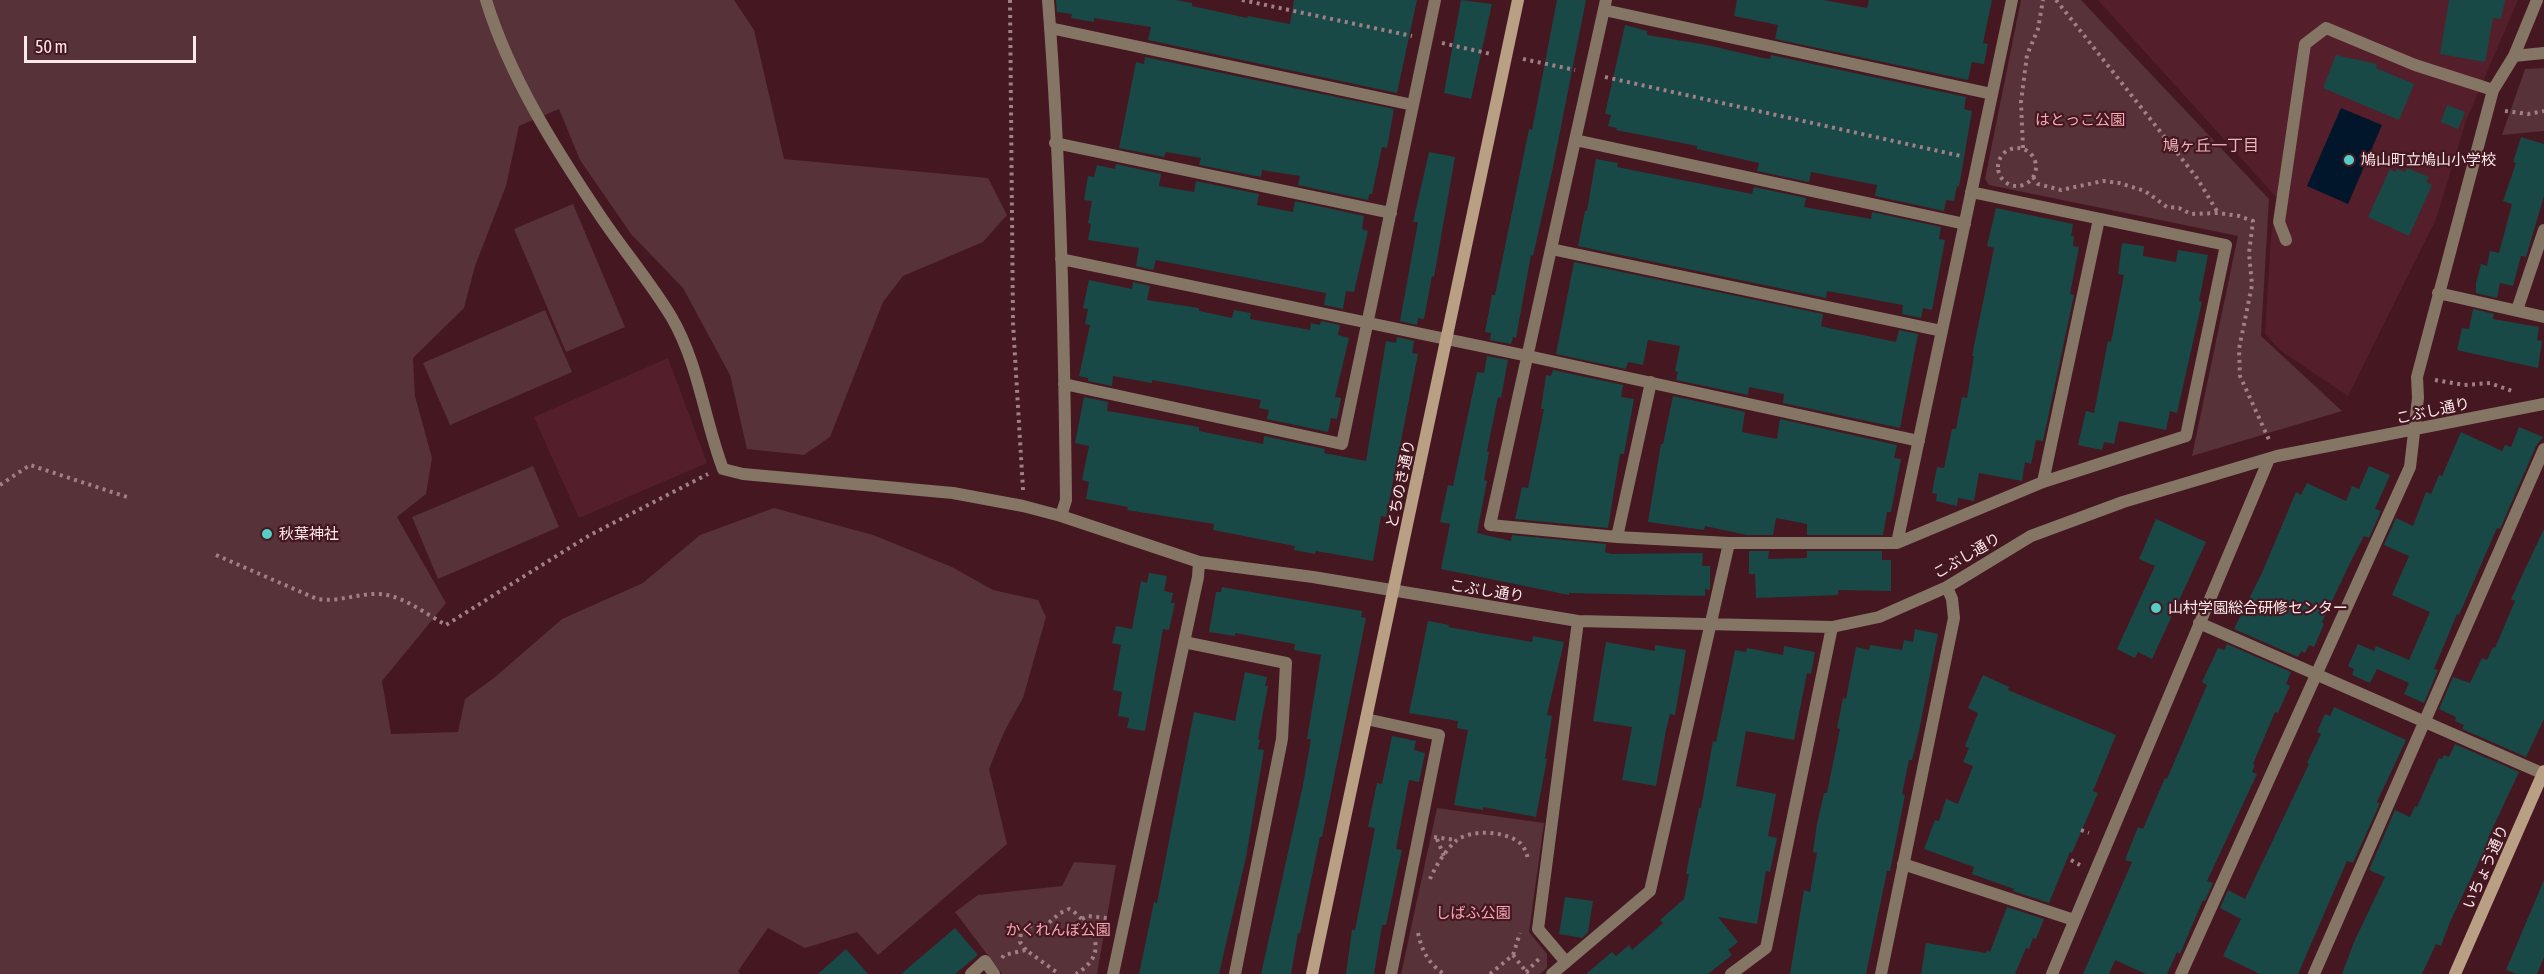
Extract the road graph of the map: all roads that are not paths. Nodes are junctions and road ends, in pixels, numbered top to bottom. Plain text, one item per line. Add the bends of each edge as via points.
1 (486, 0) edge
2 (1048, 0) edge
3 (1435, 0) edge
4 (1518, 0) edge
5 (2012, 0) edge
6 (2537, 0) edge
7 (1605, 5) edge
8 (1050, 28) junction
9 (2544, 53) edge
10 (2514, 56) junction
11 (2493, 90) junction
12 (1992, 94) junction
13 (1413, 105) junction
14 (1575, 140) junction
15 (1055, 143) junction
16 (1971, 192) junction
17 (1391, 213) junction
18 (2099, 219) junction
19 (1965, 224) junction
20 (2544, 230) edge
21 (2286, 240) dead end
22 (1551, 249) junction
23 (1061, 260) junction
24 (2438, 293) junction
25 (2517, 310) junction
26 (2544, 317) edge
27 (1368, 322) junction
28 (1942, 331) junction
29 (1446, 340) junction
30 (1528, 356) junction
31 (1651, 382) junction
32 (1064, 384) junction
33 (2544, 404) edge
34 (2414, 431) junction
35 (1919, 441) junction
36 (2544, 449) edge
37 (2273, 458) junction
38 (2043, 482) junction
39 (1061, 516) junction
40 (1617, 537) junction
41 (1729, 543) junction
42 (1897, 543) junction
43 (1199, 562) junction
44 (1947, 587) junction
45 (1394, 591) junction
46 (1578, 621) junction
47 (2199, 623) junction
48 (1711, 626) junction
49 (1832, 627) junction
50 (1184, 642) junction
51 (2318, 675) junction
52 (1366, 719) junction
53 (2425, 722) junction
54 (2544, 773) edge
55 (1903, 864) junction
56 (2074, 920) junction
57 (1566, 962) junction
58 (993, 972) edge
59 (971, 974) edge
60 (1113, 974) edge
61 (1235, 974) edge
62 (1312, 974) edge
63 (1391, 974) edge
64 (1552, 974) edge
65 (1731, 974) edge
66 (1881, 974) edge
67 (2052, 974) edge
68 (2181, 974) edge
69 (2314, 974) edge
70 (2455, 974) edge

1 - 39 street, こぶし通り via 496,33 529,101 688,349 723,469 953,493
2 - 8 street
3 - 13 street
4 - 29 street, とちのき通り
5 - 12 street
6 - 10 street
7 - 12 street
7 - 14 street
8 - 13 street
8 - 15 street
9 - 10 street
10 - 11 street
11 - 21 street via 2415,65 2326,28 2304,44 2279,222
11 - 24 street
12 - 16 street
13 - 17 street
14 - 19 street
14 - 22 street
15 - 17 street
15 - 23 street
16 - 18 street
16 - 19 street
17 - 27 street
18 - 38 street
18 - 38 street via 2226,244 2186,436
19 - 28 street
20 - 25 street
22 - 28 street
22 - 30 street
23 - 27 street
23 - 32 street
24 - 25 street
24 - 34 street via 2417,377
25 - 26 street
27 - 29 street
27 - 32 street via 1342,444
28 - 35 street
29 - 30 street
29 - 45 street, とちのき通り
30 - 31 street
30 - 40 street via 1490,525
31 - 35 street
31 - 40 street
32 - 39 street via 1066,500
33 - 34 street, こぶし通り
34 - 37 street, こぶし通り
34 - 51 street via 2410,467
35 - 42 street
36 - 53 street
37 - 44 street, こぶし通り via 2123,502 2031,536
37 - 47 street
38 - 42 street
39 - 43 street, こぶし通り
40 - 41 street
41 - 42 street
41 - 48 street
43 - 45 street, こぶし通り
43 - 50 street
44 - 49 street, こぶし通り via 1879,617
44 - 55 street via 1954,618
45 - 46 street, こぶし通り
45 - 52 street, とちのき通り
46 - 48 street, こぶし通り
46 - 57 street via 1538,929
47 - 51 street
47 - 56 street
48 - 49 street, こぶし通り
48 - 57 street via 1650,891
49 - 65 street via 1766,948
50 - 60 street
50 - 61 street via 1286,663 1282,739
51 - 53 street
51 - 68 street
52 - 62 street, とちのき通り
52 - 63 street via 1439,735
53 - 54 street
53 - 69 street
54 - 70 street, いちょう通り
55 - 56 street
55 - 66 street
56 - 67 street
57 - 64 street
58 - 59 street via 985,961

